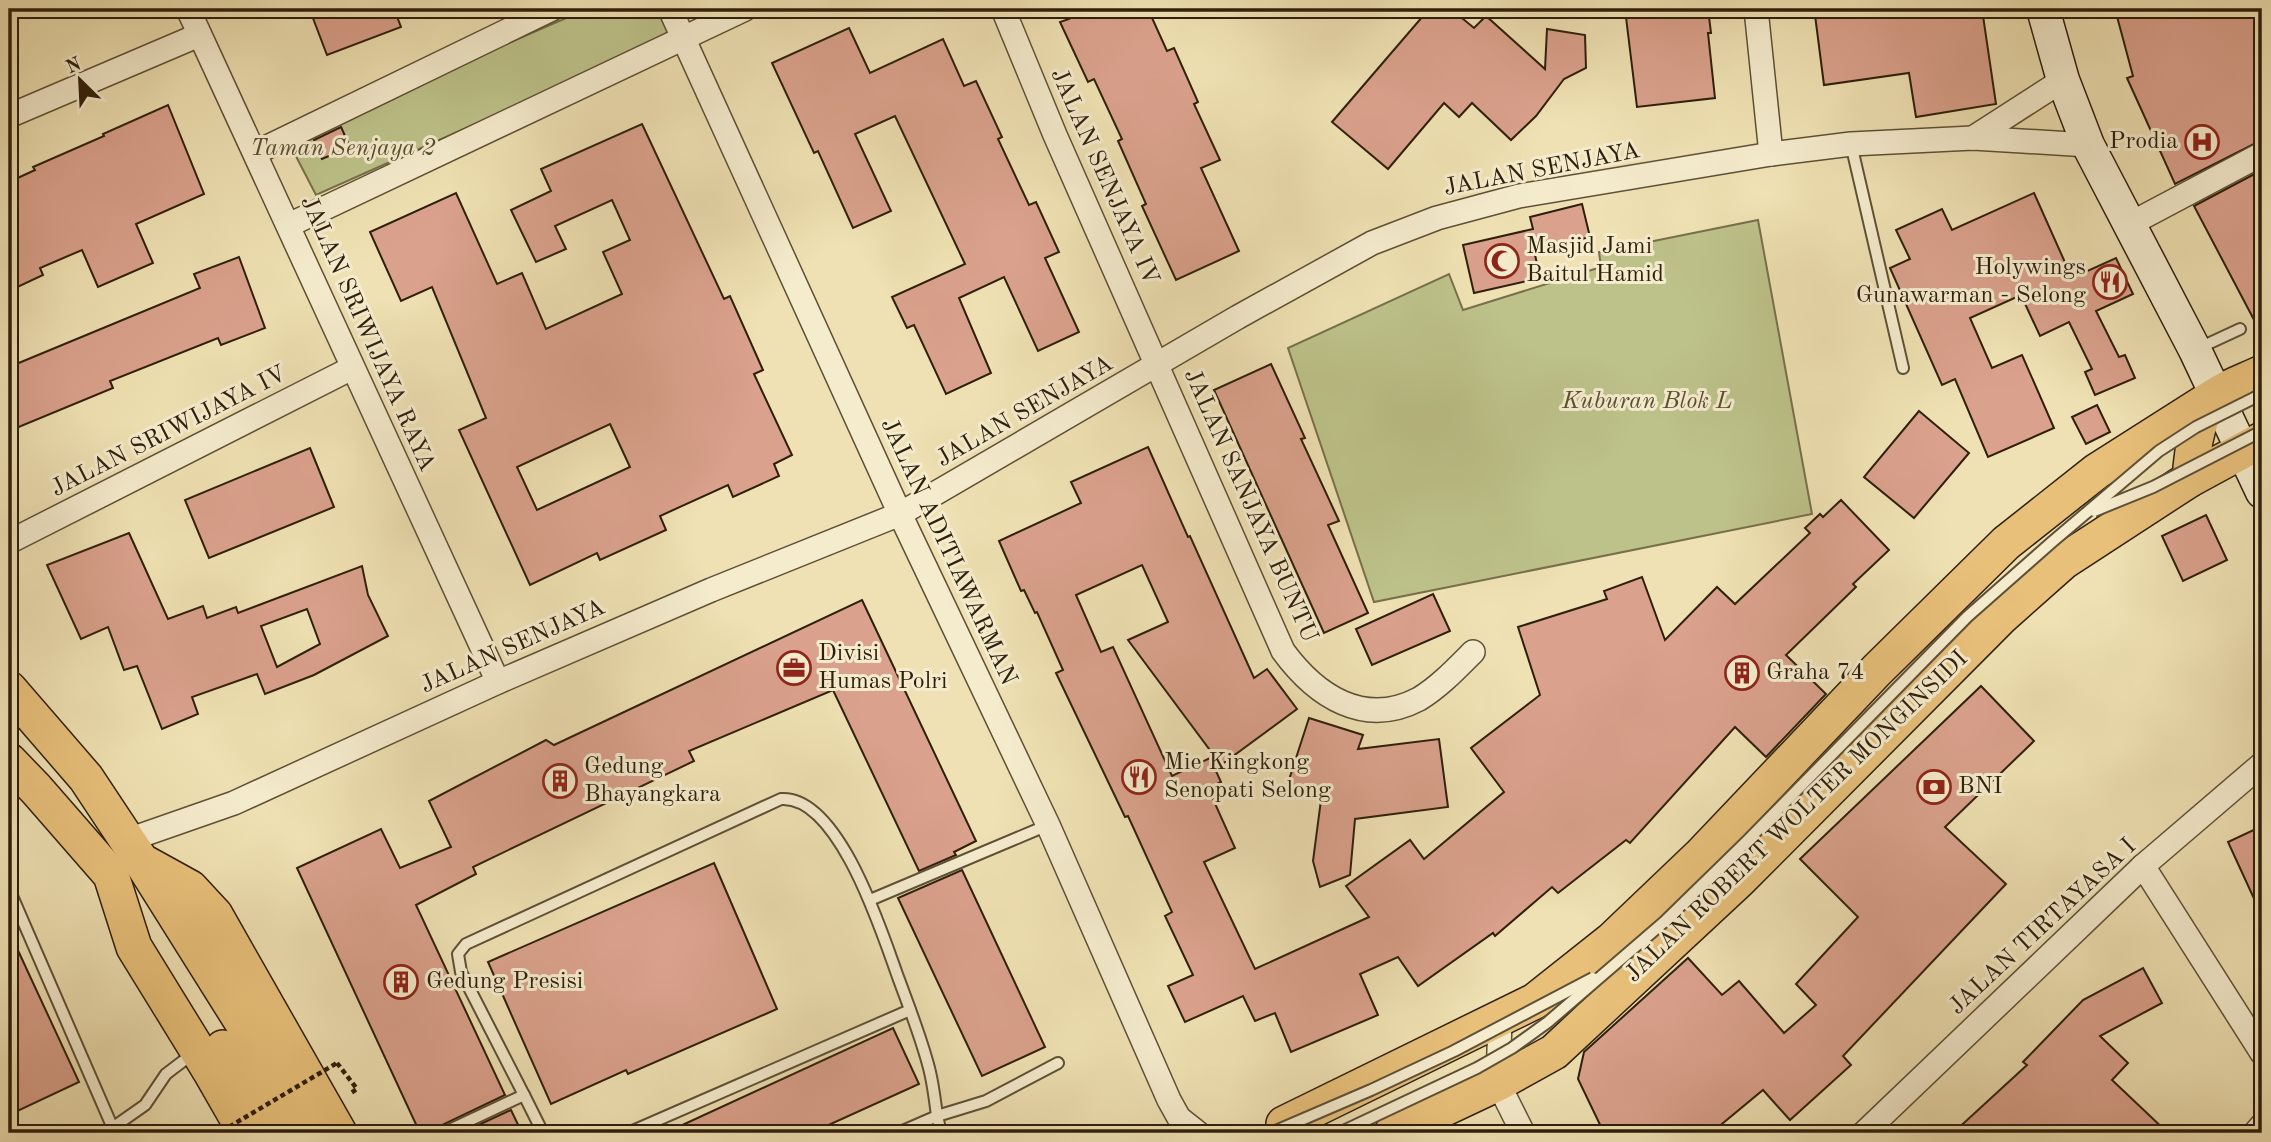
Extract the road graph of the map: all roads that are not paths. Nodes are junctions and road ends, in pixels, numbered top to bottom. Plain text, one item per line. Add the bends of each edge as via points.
1 (188, 9) edge
2 (552, 9) edge
3 (670, 9) edge
4 (745, 9) edge
5 (1003, 9) edge
6 (1756, 9) edge
7 (2043, 9) edge
8 (199, 35) junction
9 (684, 38) junction
10 (2063, 80) junction
11 (9, 116) edge
12 (1973, 138) junction
13 (1851, 144) junction
14 (2088, 145) junction
15 (255, 153) junction
16 (1771, 154) junction
17 (2262, 154) edge
18 (2130, 224) junction
19 (289, 225) junction
20 (2240, 329) dead end
21 (2195, 350) junction
22 (1157, 365) junction
23 (352, 368) junction
24 (1903, 368) dead end
25 (2262, 373) edge
26 (2262, 394) edge
27 (2216, 396) junction
28 (2255, 441) edge
29 (2190, 479) junction
30 (2262, 492) edge
31 (900, 514) junction
32 (2085, 515) junction
33 (9, 542) edge
34 (1473, 652) dead end
35 (498, 682) junction
36 (9, 689) edge
37 (2262, 764) edge
38 (17, 773) edge
39 (1048, 825) junction
40 (1700, 856) junction
41 (127, 859) junction
42 (2143, 866) junction
43 (1739, 880) junction
44 (9, 889) edge
45 (870, 900) junction
46 (1611, 970) junction
47 (910, 1010) junction
48 (1500, 1019) junction
49 (197, 1050) junction
50 (2262, 1053) edge
51 (1058, 1063) dead end
52 (1499, 1083) junction
53 (524, 1095) junction
54 (937, 1116) junction
55 (2262, 1125) edge
56 (1181, 1126) edge
57 (111, 1132) edge
58 (234, 1132) edge
59 (278, 1133) edge
60 (312, 1133) edge
61 (339, 1133) edge
62 (443, 1133) edge
63 (542, 1133) edge
64 (628, 1133) edge
65 (898, 1133) edge
66 (941, 1133) edge
67 (1198, 1133) edge
68 (1269, 1133) edge
69 (1339, 1133) edge
70 (1391, 1133) edge
71 (1522, 1133) edge
72 (1864, 1133) edge
73 (2255, 1133) edge

1 - 8 street, JALAN SRIWIJAYA RAYA
2 - 15 street
3 - 9 street, JALAN ADITIAWARMAN
4 - 9 street
5 - 22 street, JALAN SENJAYA IV
6 - 16 street
7 - 10 main road
8 - 11 street
8 - 15 street, JALAN SRIWIJAYA RAYA
9 - 19 street
9 - 31 street, JALAN ADITIAWARMAN
10 - 12 street, JALAN SENJAYA
10 - 14 main road
12 - 13 street, JALAN SENJAYA
12 - 14 street, JALAN SENJAYA
13 - 16 street, JALAN SENJAYA
13 - 24 lane
14 - 18 main road
15 - 19 street, JALAN SRIWIJAYA RAYA
16 - 22 street, JALAN SENJAYA via 1519,196 1437,218 1373,243
17 - 18 street
18 - 21 main road
19 - 23 street, JALAN SRIWIJAYA RAYA
20 - 21 lane
21 - 27 main road
22 - 31 street, JALAN SENJAYA
22 - 34 street, JALAN SANJAYA BUNTU via 1283,651 1295,667 1322,691 1354,708 1372,711 1419,698
23 - 33 street, JALAN SRIWIJAYA IV
23 - 35 street, JALAN SRIWIJAYA RAYA
25 - 27 main road, JALAN ROBERT WOLTER MONGINSIDI
26 - 32 lane, bridge via 2196,427 2159,452
27 - 28 main road
27 - 29 main road via 2195,436
27 - 40 main road, JALAN ROBERT WOLTER MONGINSIDI via 2096,471 2006,543
28 - 29 main road, JALAN ROBERT WOLTER MONGINSIDI
28 - 30 main road
28 - 32 lane, bridge
29 - 43 main road, JALAN ROBERT WOLTER MONGINSIDI via 2064,561 2001,617
31 - 35 street, JALAN SENJAYA
31 - 39 street, JALAN ADITIAWARMAN
32 - 46 lane, bridge via 1967,617 1747,841
35 - 41 street, JALAN SENJAYA via 234,803
36 - 41 main road via 86,778
37 - 42 street, JALAN TIRTAYASA I
38 - 41 main road
39 - 45 lane
39 - 56 street, JALAN ADITIAWARMAN
40 - 43 main road
40 - 48 main road, JALAN ROBERT WOLTER MONGINSIDI via 1612,940 1535,1001
41 - 49 main road via 134,947
41 - 59 main road
41 - 60 main road
41 - 61 main road via 190,888 215,915
42 - 50 street
42 - 72 street, JALAN TIRTAYASA I
43 - 52 main road, JALAN ROBERT WOLTER MONGINSIDI via 1554,1052
44 - 57 lane
45 - 47 lane
45 - 53 lane via 840,842 823,820 798,800 781,799 466,944 458,954 461,972
46 - 68 lane, bridge via 1454,1051
46 - 69 lane, bridge via 1512,1048
47 - 54 lane via 930,1069
47 - 64 lane
48 - 52 street
48 - 68 main road, JALAN ROBERT WOLTER MONGINSIDI
49 - 57 lane via 166,1074 145,1105
49 - 58 main road
51 - 54 lane via 986,1101
52 - 70 main road, JALAN ROBERT WOLTER MONGINSIDI
52 - 71 street
53 - 62 lane
53 - 63 lane
54 - 65 lane
54 - 66 lane
55 - 73 street
56 - 67 street, JALAN ADITIAWARMAN

